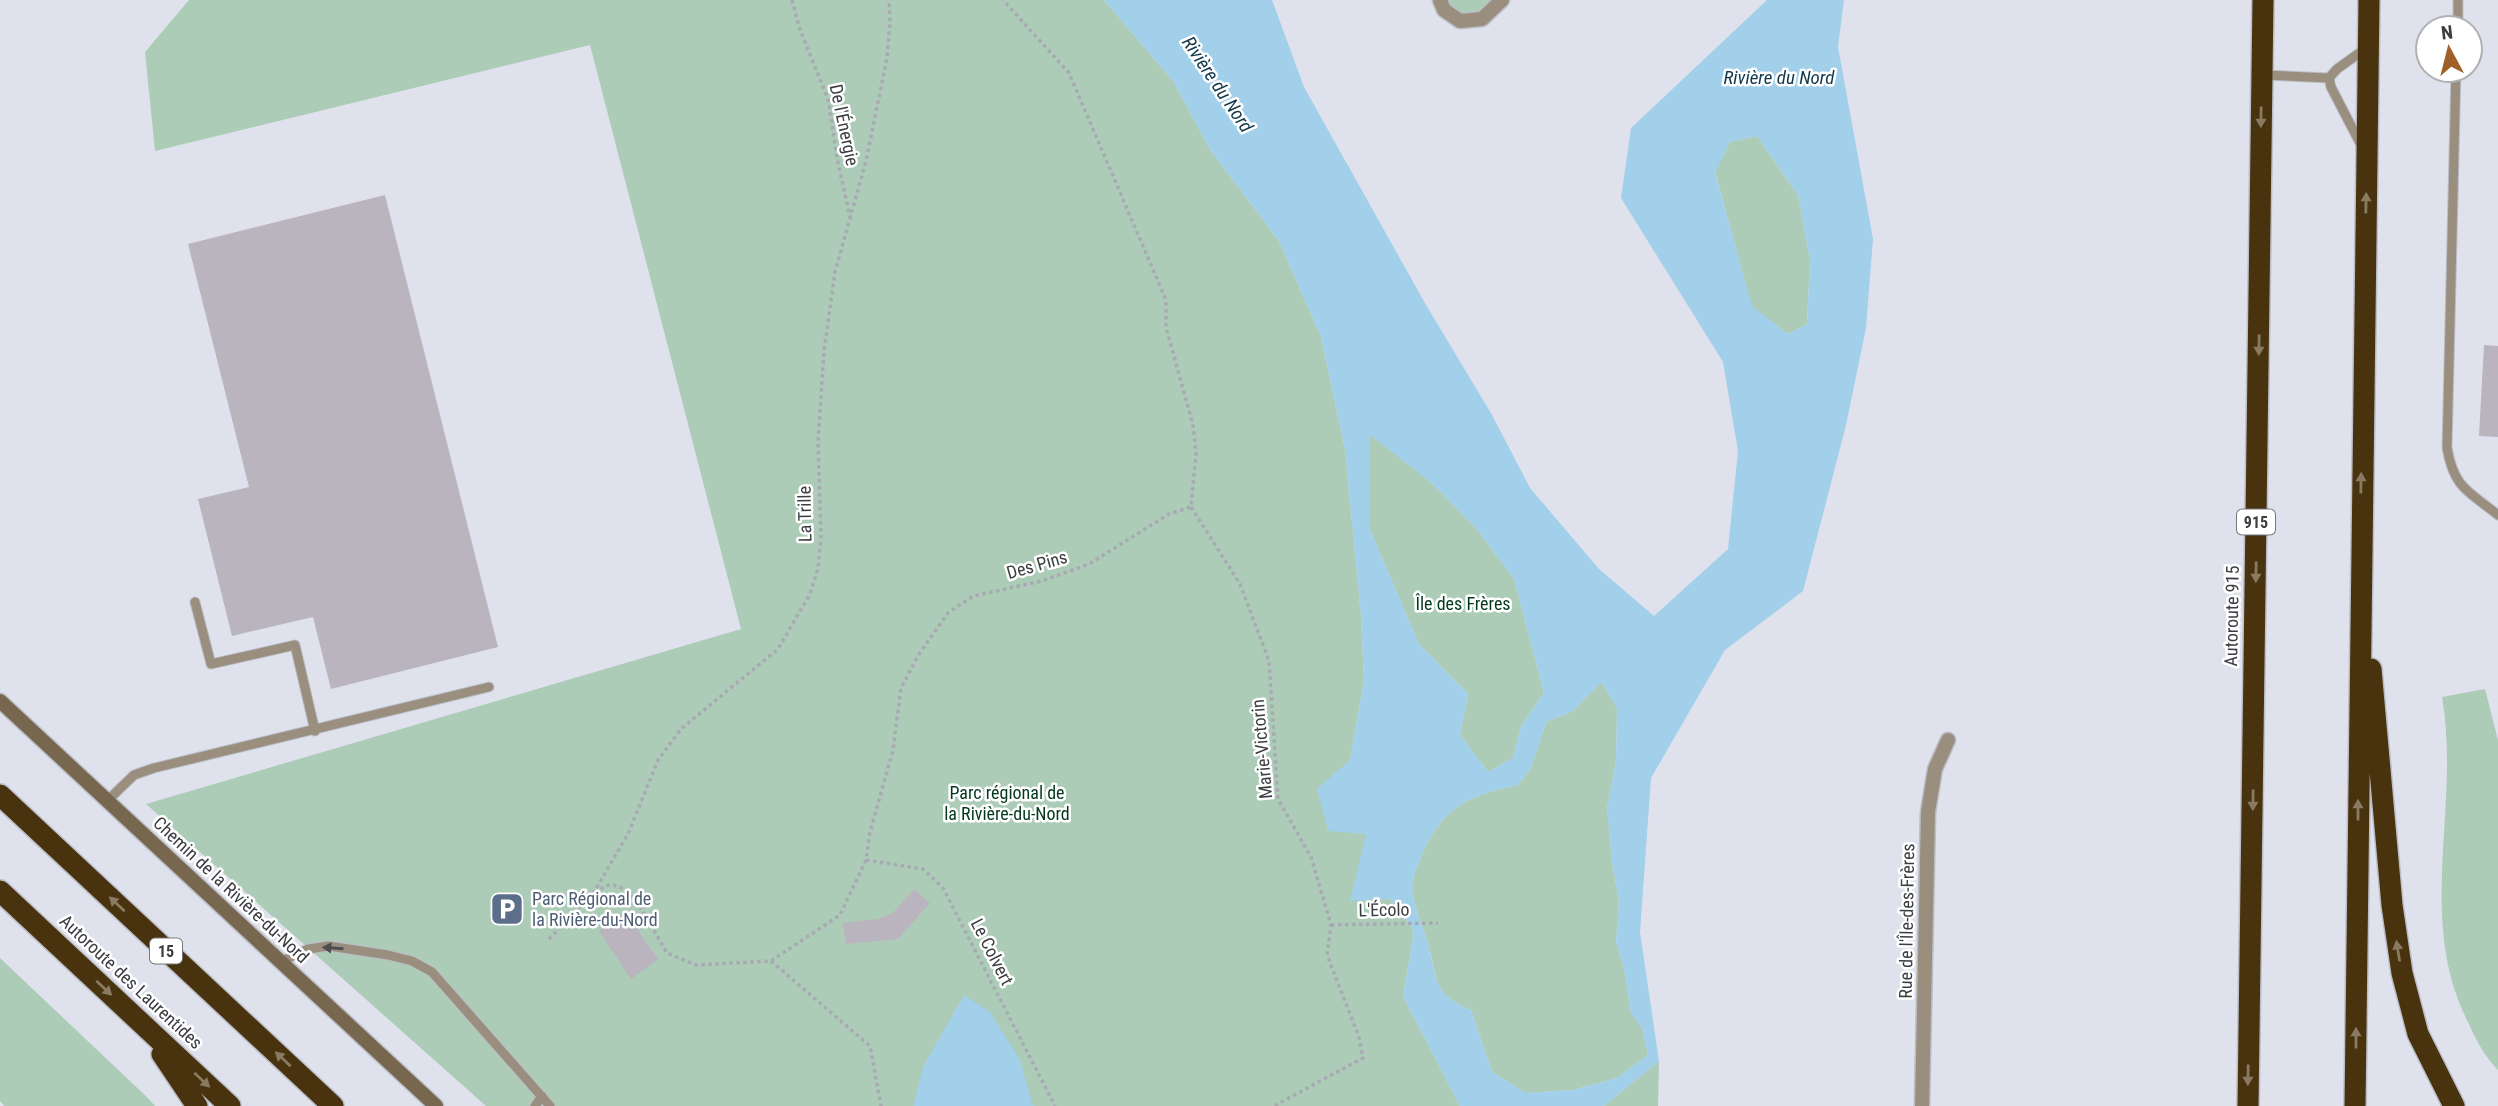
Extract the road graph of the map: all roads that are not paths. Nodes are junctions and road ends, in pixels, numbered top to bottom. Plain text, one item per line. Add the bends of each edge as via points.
1 (1440, 0) edge
2 (1502, 0) edge
3 (2263, 0) edge
4 (2369, 0) edge
5 (2368, 47) junction
6 (2262, 75) junction
7 (2329, 78) junction
8 (2456, 84) edge
9 (2367, 156) junction
10 (2498, 515) edge
11 (2360, 551) junction
12 (195, 602) dead end
13 (489, 687) dead end
14 (0, 701) edge
15 (315, 731) junction
16 (1948, 740) dead end
17 (0, 795) edge
18 (107, 801) junction
19 (0, 891) edge
20 (280, 962) junction
21 (138, 1020) junction
22 (542, 1096) junction
23 (197, 1106) edge
24 (230, 1106) edge
25 (332, 1106) edge
26 (436, 1106) edge
27 (536, 1106) edge
28 (550, 1106) edge
29 (1922, 1106) edge
30 (2248, 1106) edge
31 (2355, 1106) edge
32 (2454, 1106) edge

1 - 2 street via 1444,10 1460,21 1482,19
3 - 6 highway, Autoroute 915 / 915
4 - 5 highway
5 - 7 lane
5 - 9 highway
6 - 7 lane
6 -> 30 highway, Autoroute 915 / 915
7 - 9 lane
8 - 10 lane via 2447,449 2458,483
11 -> 9 highway
31 -> 11 highway
32 -> 11 highway via 2413,1021 2398,952
12 - 15 lane via 211,664 295,645
13 - 15 lane
14 - 18 street, Chemin de la Rivière-du-Nord
15 - 18 lane via 142,771
16 - 29 street, Rue de l'Île-des-Frères via 1935,769 1928,812
25 -> 17 highway, 15
18 - 20 street, Chemin de la Rivière-du-Nord
19 -> 21 highway, Autoroute des Laurentides
22 -> 20 lane via 432,972 412,961 329,946
20 - 26 street, Chemin de la Rivière-du-Nord
21 - 23 highway
21 -> 24 highway, Autoroute des Laurentides
22 - 27 lane
22 - 28 lane

